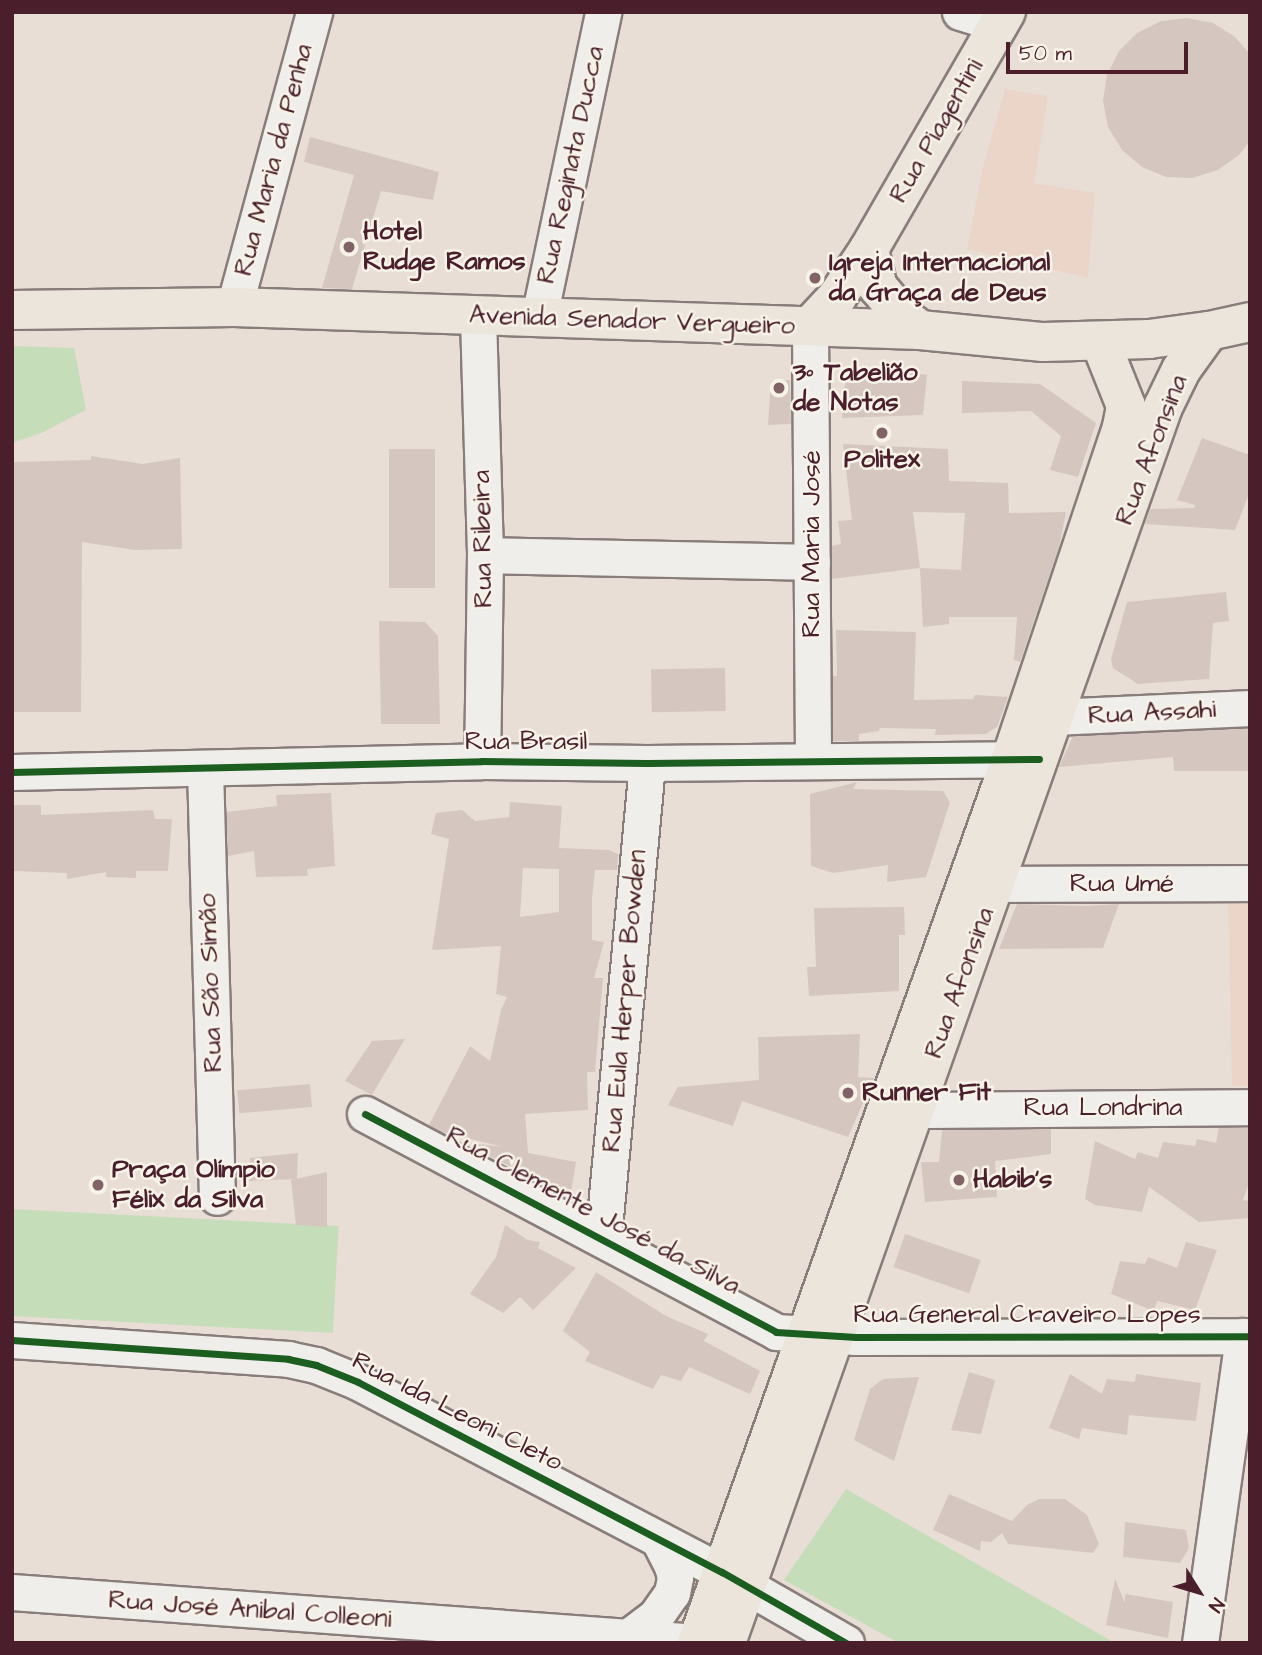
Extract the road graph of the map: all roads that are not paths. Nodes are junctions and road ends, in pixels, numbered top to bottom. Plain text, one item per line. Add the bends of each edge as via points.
1 (314, 12) edge
2 (603, 12) edge
3 (960, 12) edge
4 (1002, 18) edge
5 (869, 249) junction
6 (234, 307) junction
7 (12, 310) edge
8 (478, 317) junction
9 (539, 317) junction
10 (1250, 322) edge
11 (810, 326) junction
12 (920, 330) junction
13 (1209, 331) junction
14 (1100, 341) junction
15 (485, 555) junction
16 (812, 562) junction
17 (1250, 708) edge
18 (1054, 717) junction
19 (1025, 759) junction
20 (482, 761) junction
21 (813, 761) junction
22 (647, 763) junction
23 (205, 768) junction
24 (12, 772) edge
25 (1250, 883) edge
26 (995, 884) junction
27 (1250, 1107) edge
28 (915, 1110) junction
29 (365, 1114) dead end
30 (217, 1197) dead end
31 (603, 1238) junction
32 (819, 1335) junction
33 (1246, 1336) edge
34 (12, 1340) edge
35 (658, 1539) junction
36 (734, 1580) junction
37 (12, 1592) edge
38 (628, 1637) junction
39 (707, 1642) edge
40 (846, 1643) edge
41 (1200, 1643) edge

1 - 6 street, Rua Maria da Penha
2 - 9 street, Rua Reginata Ducca
3 - 4 street
4 - 5 main road, Rua Piagentini
5 - 11 main road, Rua Piagentini via 837,298
5 - 12 main road via 878,286 902,317
6 - 7 main road, Avenida Senador Vergueiro
6 - 8 main road, Avenida Senador Vergueiro
8 - 9 main road, Avenida Senador Vergueiro
8 - 15 street, Rua Ribeira
9 - 11 main road, Avenida Senador Vergueiro
10 - 13 main road, Avenida Senador Vergueiro
11 - 12 main road, Avenida Senador Vergueiro
11 - 16 street, Rua Maria José
12 - 14 main road, Avenida Senador Vergueiro via 1043,342
13 - 14 main road, Avenida Senador Vergueiro
13 - 18 main road, Rua Afonsina via 1181,370 1163,407
14 - 19 main road, Rua Afonsina via 1126,406
15 - 16 street
15 - 20 street, Rua Ribeira
16 - 21 street, Rua Maria José
17 - 18 street, Rua Assahi
18 - 19 main road, Rua Afonsina
19 - 21 street, Rua Brasil
19 - 26 main road, Rua Afonsina
19 - 32 main road, Rua Afonsina
20 - 22 street, Rua Brasil
20 - 23 street, Rua Brasil
21 - 22 street, Rua Brasil
22 - 31 street, Rua Eula Herper Bowden
23 - 24 street, Rua Brasil
23 - 30 street, Rua São Simão
25 - 26 street, Rua Umé
26 - 28 main road, Rua Afonsina
27 - 28 street, Rua Londrina
28 - 32 main road, Rua Afonsina
29 - 31 street, Rua Clemente José da Silva
31 - 32 street, Rua Clemente José da Silva via 776,1332
32 - 33 street, Rua General Craveiro Lopes
32 - 36 main road, Rua Afonsina
33 - 41 street
34 - 35 street, Rua Ida Leoni Cleto via 288,1359 316,1365 358,1382
35 - 36 street, Rua Ida Leoni Cleto
35 - 38 street via 672,1566 672,1593 655,1617
36 - 39 main road, Rua Afonsina
36 - 40 street, Rua Ida Leoni Cleto
37 - 38 street, Rua José Anibal Colleoni
38 - 39 street, Rua José Anibal Colleoni

